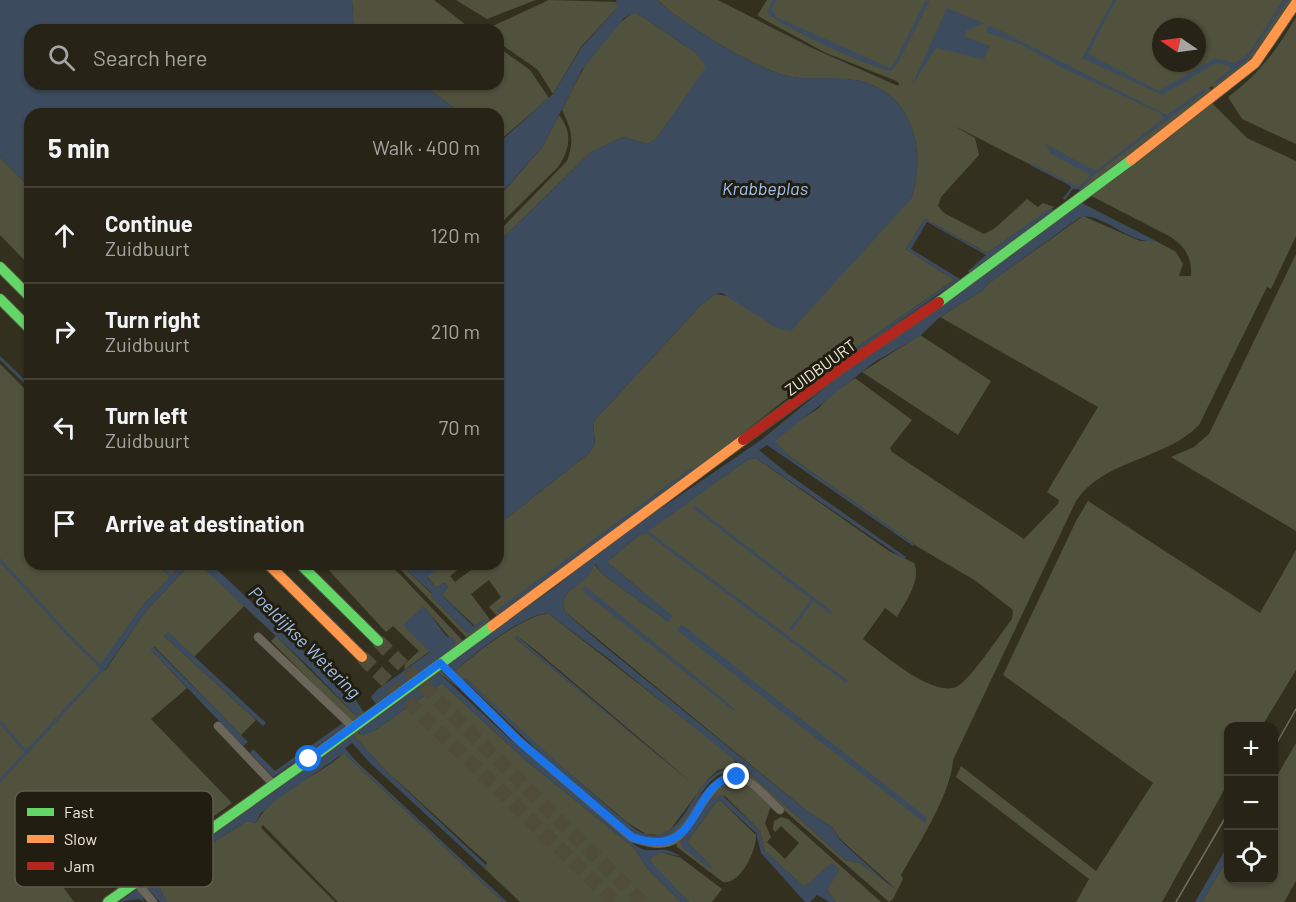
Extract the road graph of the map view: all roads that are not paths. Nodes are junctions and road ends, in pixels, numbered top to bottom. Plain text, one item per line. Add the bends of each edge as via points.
1 (1296, 3) edge
2 (0, 267) edge
3 (24, 291) edge
4 (0, 300) edge
5 (24, 323) edge
6 (274, 570) edge
7 (306, 570) edge
8 (258, 637) dead end
9 (378, 641) tunnel mouth
10 (362, 657) tunnel mouth
11 (440, 663) junction
12 (218, 726) dead end
13 (353, 727) junction
14 (273, 784) junction
15 (780, 810) dead end
16 (213, 827) edge
17 (129, 887) edge
18 (140, 887) edge
19 (150, 899) edge
20 (108, 902) edge

1 - 11 main road, ZUIDBUURT via 1255,63 1080,199
2 - 3 main road
4 - 5 main road
6 - 10 main road
7 - 9 main road
8 - 13 street
11 - 13 main road, ZUIDBUURT
11 - 15 street via 519,741 632,837 653,843 670,842 679,836 719,782 730,777 746,781
12 - 14 street
13 - 14 main road, ZUIDBUURT
14 - 16 main road, ZUIDBUURT
17 - 20 main road, ZUIDBUURT
18 - 19 street

